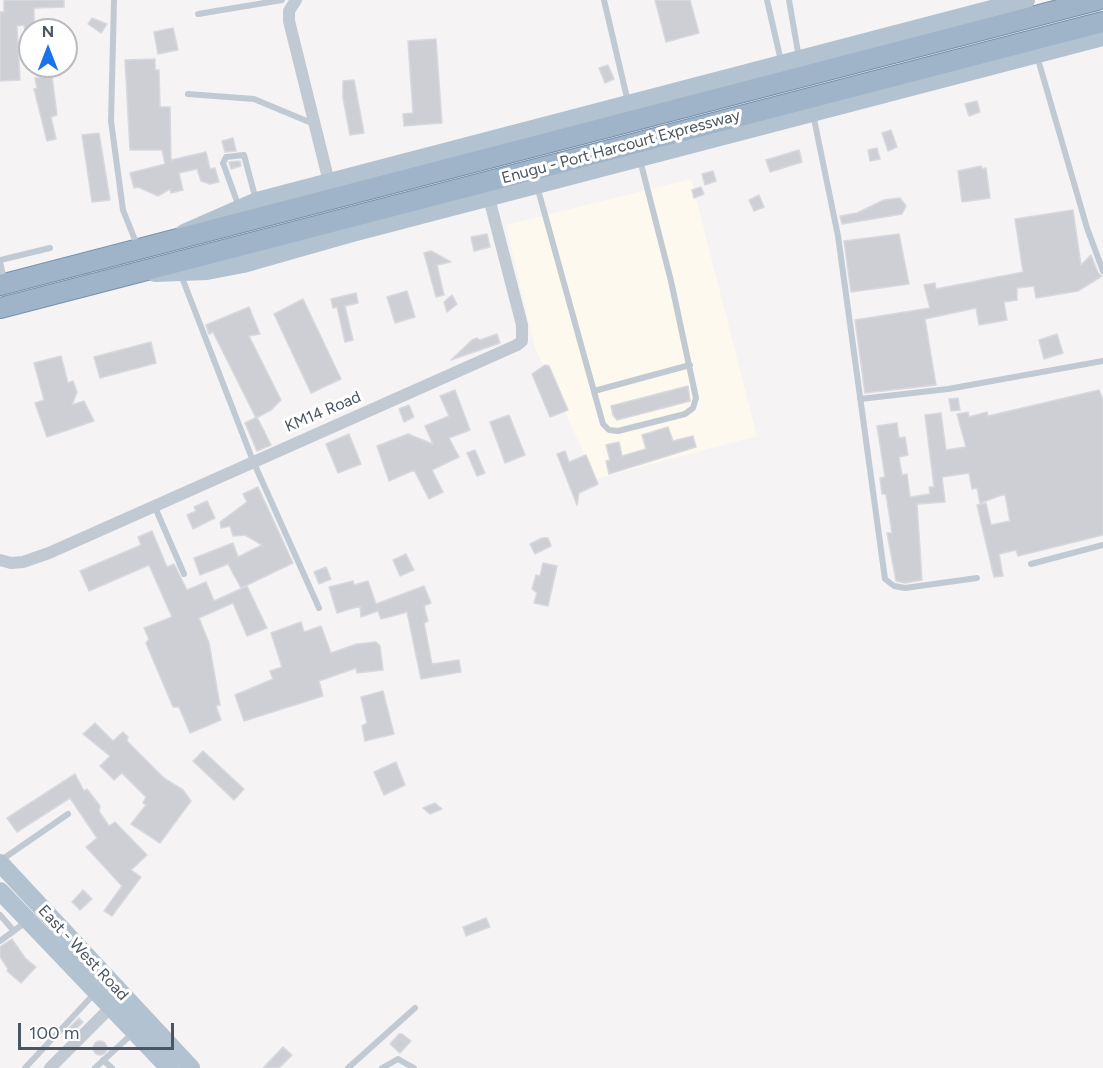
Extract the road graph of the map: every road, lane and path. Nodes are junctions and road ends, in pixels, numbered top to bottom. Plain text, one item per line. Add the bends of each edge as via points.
1 (114, 0) edge
2 (604, 0) edge
3 (767, 0) edge
4 (789, 0) edge
5 (1026, 0) edge
6 (1097, 0) edge
7 (289, 1) edge
8 (198, 14) dead end
9 (1103, 22) edge
10 (1103, 38) edge
11 (1037, 55) junction
12 (791, 61) junction
13 (188, 94) dead end
14 (629, 104) junction
15 (813, 113) junction
16 (314, 124) junction
17 (640, 158) junction
18 (328, 182) junction
19 (537, 185) junction
20 (489, 198) junction
21 (257, 201) junction
22 (238, 207) junction
23 (50, 248) dead end
24 (139, 250) junction
25 (0, 261) edge
26 (1103, 271) edge
27 (180, 272) junction
28 (138, 273) junction
29 (3, 284) edge
30 (34, 300) junction
31 (0, 308) edge
32 (0, 318) edge
33 (1103, 361) edge
34 (690, 365) junction
35 (594, 391) junction
36 (860, 399) junction
37 (253, 461) junction
38 (154, 504) junction
39 (1103, 545) edge
40 (0, 560) edge
41 (1031, 564) dead end
42 (184, 574) dead end
43 (977, 578) dead end
44 (320, 608) dead end
45 (68, 814) dead end
46 (0, 862) edge
47 (1, 893) edge
48 (0, 915) edge
49 (22, 926) junction
50 (0, 940) edge
51 (96, 991) junction
52 (111, 1007) junction
53 (415, 1008) dead end
54 (134, 1031) junction
55 (103, 1060) junction
56 (25, 1068) edge
57 (50, 1068) edge
58 (95, 1068) edge
59 (112, 1068) edge
60 (169, 1068) edge
61 (191, 1068) edge
62 (348, 1068) edge
63 (382, 1068) edge
64 (414, 1068) edge

1 - 24 lane via 111,121 123,210
2 - 14 lane
3 - 12 lane
4 - 12 lane
5 - 12 main road, Enugu - Port Harcourt Expressway
6 - 24 highway, Enugu - Port Harcourt Expressway
7 - 8 lane
7 - 16 street via 289,21
9 - 28 highway, Enugu - Port Harcourt Expressway
10 - 11 main road, Enugu - Port Harcourt Expressway
11 - 15 main road, Enugu - Port Harcourt Expressway
11 - 26 lane
12 - 14 main road, Enugu - Port Harcourt Expressway
13 - 16 lane via 254,99
14 - 18 main road, Enugu - Port Harcourt Expressway
15 - 17 main road, Enugu - Port Harcourt Expressway
15 - 36 lane via 838,236
16 - 18 street
17 - 19 main road, Enugu - Port Harcourt Expressway
17 - 34 lane
18 - 21 main road, Enugu - Port Harcourt Expressway
19 - 20 main road, Enugu - Port Harcourt Expressway
19 - 35 lane
20 - 27 main road, Enugu - Port Harcourt Expressway via 243,264
20 - 37 street, KM14 Road via 522,325 522,341 501,354
21 - 22 main road, Enugu - Port Harcourt Expressway
21 - 22 lane via 244,155 226,157 223,163
22 - 24 main road, Enugu - Port Harcourt Expressway
23 - 25 lane
24 - 29 highway, Enugu - Port Harcourt Expressway
25 - 29 lane
27 - 28 main road, Enugu - Port Harcourt Expressway
27 - 37 lane
28 - 30 highway, Enugu - Port Harcourt Expressway
30 - 31 highway, Enugu - Port Harcourt Expressway
30 - 32 highway
33 - 36 lane via 948,389
34 - 35 lane
34 - 35 lane via 696,398 693,408 685,414 609,430 603,424
36 - 43 lane via 885,579 905,588
37 - 38 street, KM14 Road
37 - 44 lane
38 - 40 street, KM14 Road via 23,562
38 - 42 lane
39 - 41 lane
45 - 46 lane
46 - 61 main road, East - West Road
47 - 49 main road, East - West Road
48 - 49 lane
49 - 50 lane
49 - 51 main road, East - West Road
51 - 52 main road, East - West Road
51 - 56 lane
52 - 54 main road, East - West Road
52 - 57 street
53 - 62 lane
54 - 55 lane
54 - 60 main road, East - West Road
55 - 58 lane
55 - 59 lane
63 - 64 lane via 398,1059

